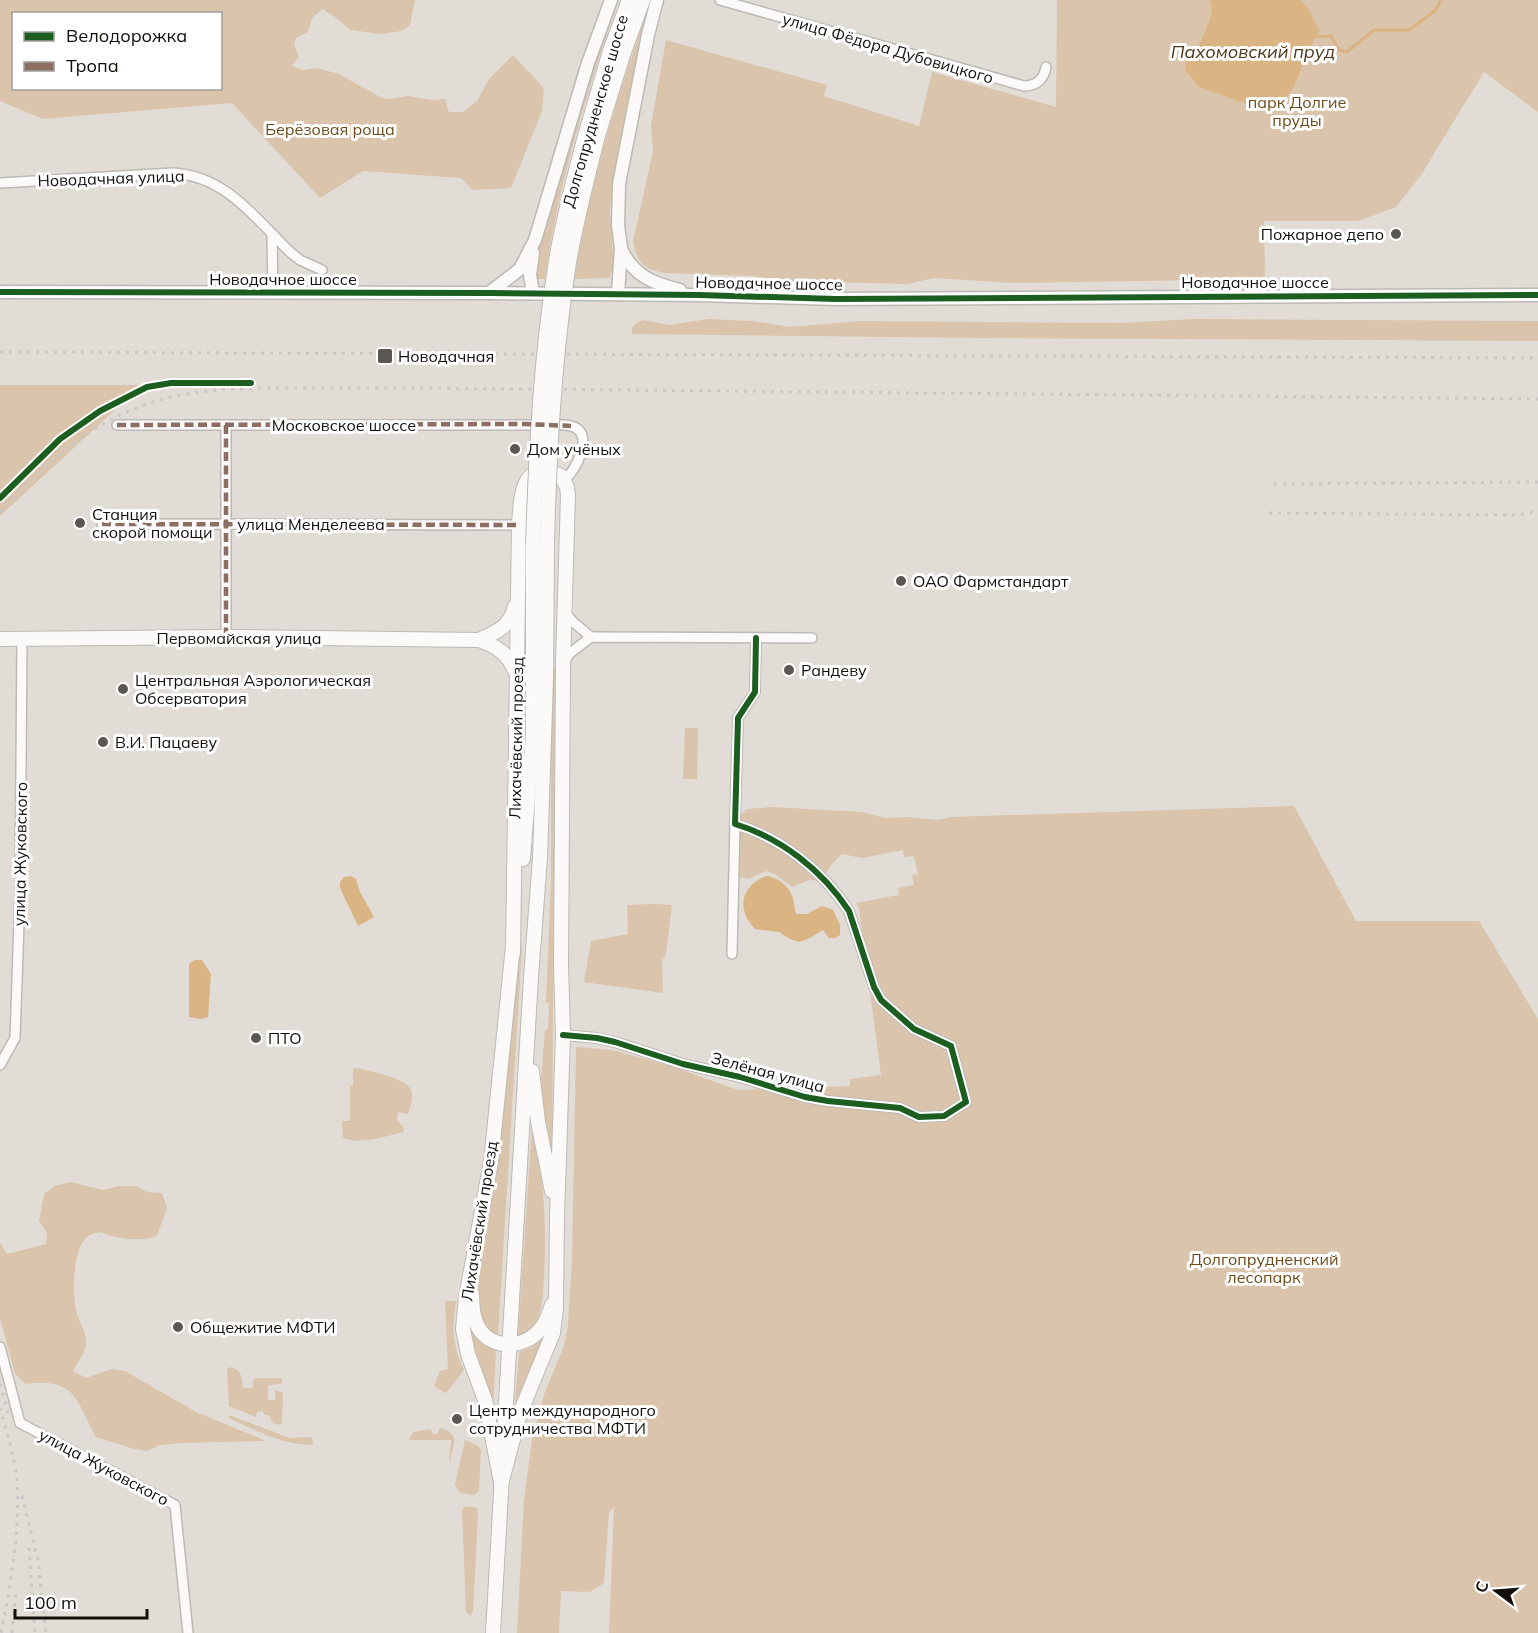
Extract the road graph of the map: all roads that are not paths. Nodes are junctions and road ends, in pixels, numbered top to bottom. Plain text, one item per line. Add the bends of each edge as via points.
1 (611, 0) edge
2 (629, 0) edge
3 (643, 0) edge
4 (657, 0) edge
5 (720, 0) edge
6 (1046, 67) dead end
7 (591, 137) junction
8 (0, 183) edge
9 (272, 234) junction
10 (535, 240) junction
11 (621, 248) junction
12 (322, 270) dead end
13 (0, 292) edge
14 (273, 293) junction
15 (489, 293) junction
16 (533, 293) junction
17 (618, 294) junction
18 (699, 295) junction
19 (1538, 295) edge
20 (117, 425) dead end
21 (226, 425) junction
22 (564, 480) junction
23 (102, 524) dead end
24 (226, 524) junction
25 (519, 525) junction
26 (518, 595) junction
27 (565, 611) junction
28 (591, 637) junction
29 (226, 638) junction
30 (756, 638) junction
31 (812, 638) dead end
32 (0, 639) edge
33 (22, 639) junction
34 (479, 640) junction
35 (563, 664) junction
36 (517, 677) junction
37 (540, 680) junction
38 (533, 735) junction
39 (735, 824) junction
40 (513, 953) junction
41 (732, 954) dead end
42 (531, 977) junction
43 (528, 1035) junction
44 (563, 1035) junction
45 (0, 1065) edge
46 (557, 1216) junction
47 (471, 1271) junction
48 (556, 1295) junction
49 (509, 1345) junction
50 (0, 1347) edge
51 (501, 1484) junction
52 (188, 1633) edge
53 (493, 1633) edge

1 - 10 street
2 - 7 main road, Долгопрудненское шоссе via 610,51
3 - 7 main road, Долгопрудненское шоссе
4 - 11 street via 619,184
5 - 6 street, улица Фёдора Дубовицкого via 1024,86 1038,82
7 - 37 main road, Долгопрудненское шоссе, bridge via 563,227 548,322 537,458
8 - 9 street, Новодачная улица via 187,174 231,194
9 - 12 street, Новодачная улица via 300,260
9 - 14 street
10 - 15 street via 520,269
10 - 16 street via 530,275
11 - 17 street
11 - 18 street via 628,262 648,280
13 - 14 street, Новодачное шоссе
14 - 15 street, Новодачное шоссе
15 - 16 street, Новодачное шоссе
16 - 17 street, Новодачное шоссе
17 - 18 street, Новодачное шоссе
18 - 19 street, Новодачное шоссе via 836,299
20 - 21 street, Московское шоссе
21 - 22 street, Московское шоссе via 571,426 580,431 582,448 575,469
21 - 24 street
22 - 25 main road via 554,473 532,474 521,492
22 - 27 main road via 568,495
23 - 24 street, улица Менделеева
24 - 25 street, улица Менделеева
24 - 29 street
25 - 26 main road
26 - 34 main road via 504,628
26 - 36 main road, Лихачёвский проезд
27 - 28 street
27 - 35 main road
28 - 30 street
28 - 35 street
29 - 33 main road, Первомайская улица
29 - 34 main road, Первомайская улица
30 - 31 street
30 - 39 street via 755,692 738,718
32 - 33 main road, Первомайская улица
33 - 45 street, улица Жуковского via 15,1038
34 - 36 main road via 502,651
35 - 44 main road
36 - 40 main road, Лихачёвский проезд
37 - 38 main road, Лихачёвский проезд
37 - 42 main road, Лихачёвский проезд via 540,858
38 - 40 main road, Лихачёвский проезд
38 - 42 main road, Лихачёвский проезд
39 - 41 street
39 - 44 street, Зелёная улица via 757,831 804,861 842,900 881,1000 914,1029 951,1046 966,1102 944,1116 919,1117 900,1108 805,1097 615,1042
40 - 47 main road, Лихачёвский проезд via 491,1162
42 - 43 main road, Лихачёвский проезд
43 - 46 main road via 538,1122
43 - 49 main road, Лихачёвский проезд
44 - 46 main road
46 - 48 main road, Лихачёвский проезд
47 - 49 main road via 478,1328 493,1341
47 - 51 main road, Лихачёвский проезд via 464,1342 485,1400
48 - 49 main road via 542,1328 525,1342
48 - 51 main road, Лихачёвский проезд via 553,1333 520,1413
49 - 51 main road, Лихачёвский проезд
50 - 52 street, улица Жуковского via 20,1423 175,1505
51 - 53 main road, Лихачёвский проезд

